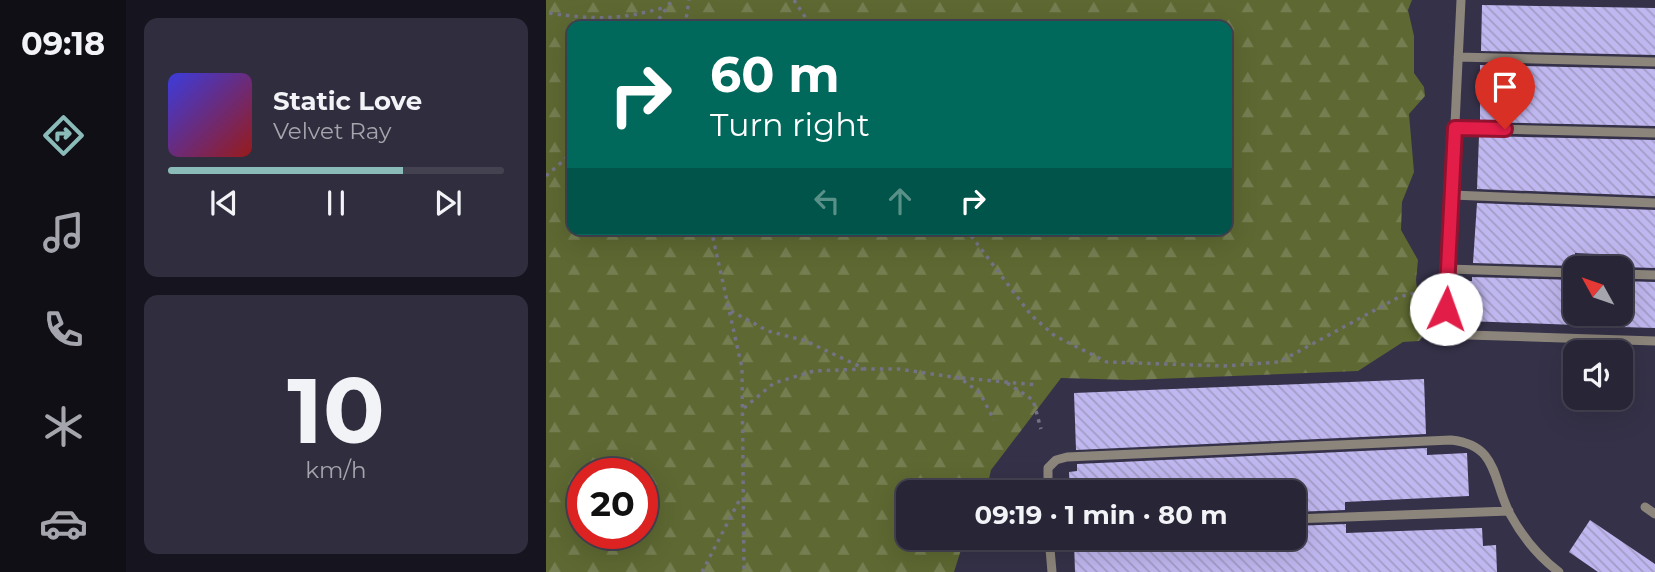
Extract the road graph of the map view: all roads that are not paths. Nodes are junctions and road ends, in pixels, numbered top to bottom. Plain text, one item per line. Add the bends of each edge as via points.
1 (1461, 0) edge
2 (1458, 57) junction
3 (1655, 62) edge
4 (1455, 128) junction
5 (1655, 133) edge
6 (1452, 195) junction
7 (1655, 203) edge
8 (1448, 269) junction
9 (1563, 273) edge
10 (1633, 274) edge
11 (1655, 275) edge
12 (1655, 341) edge
13 (1048, 480) edge
14 (1645, 507) dead end
15 (1509, 511) junction
16 (1655, 514) edge
17 (1306, 519) edge
18 (1050, 550) edge
19 (1052, 572) edge
20 (1559, 572) edge

1 - 2 lane
2 - 3 lane
2 - 4 lane
4 - 5 lane
4 - 6 lane
6 - 7 lane
6 - 8 lane
8 - 9 lane
8 - 12 lane via 1449,321 1468,335
10 - 11 lane
13 - 15 lane via 1048,468 1067,457 1451,440 1469,442 1484,452
14 - 16 lane
15 - 17 lane
15 - 20 lane via 1524,538
18 - 19 lane

